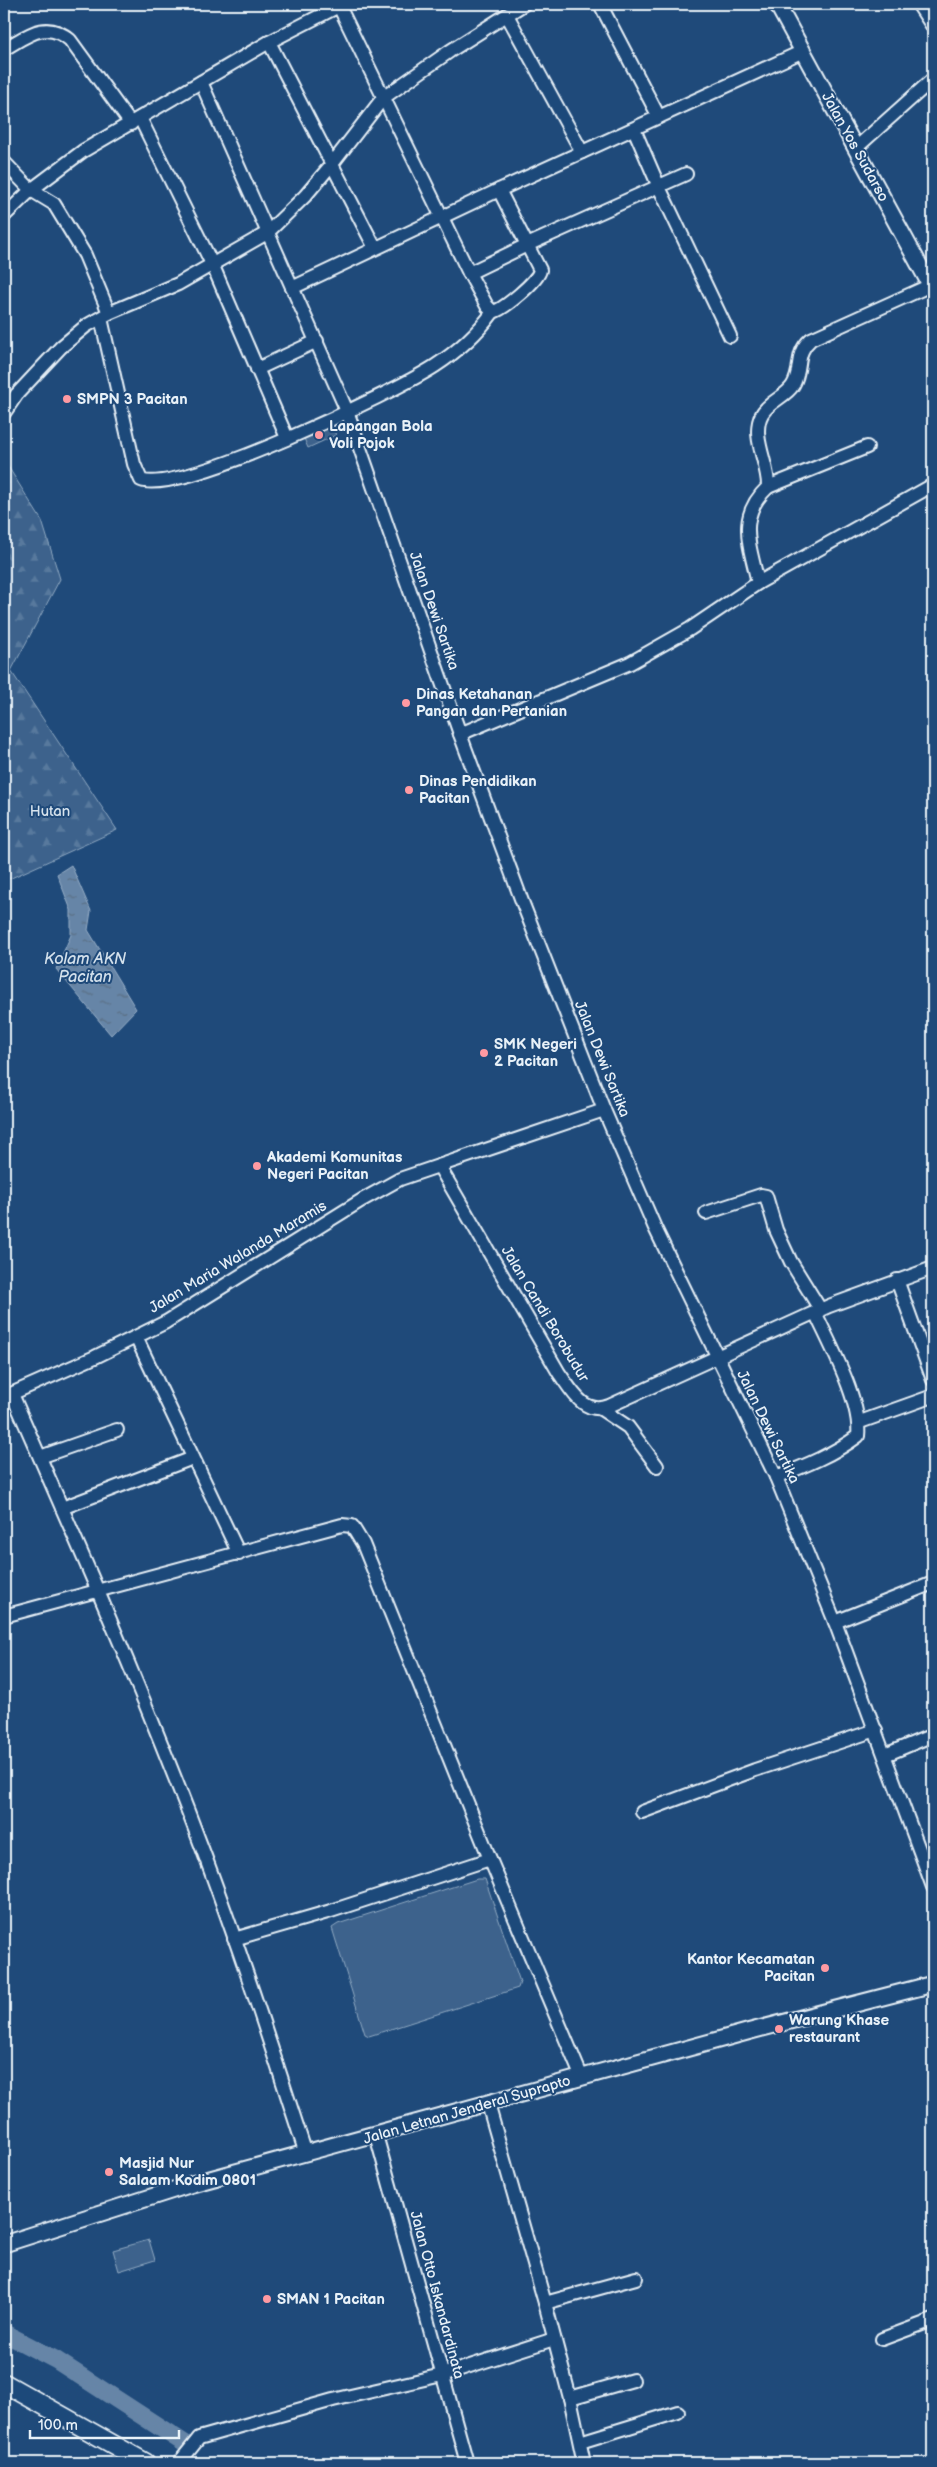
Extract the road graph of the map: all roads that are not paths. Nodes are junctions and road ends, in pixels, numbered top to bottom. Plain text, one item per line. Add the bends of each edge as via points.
1 (524, 4) edge
2 (600, 4) edge
3 (777, 4) edge
4 (918, 4) edge
5 (336, 6) edge
6 (507, 15) junction
7 (933, 27) edge
8 (269, 42) junction
9 (4, 49) edge
10 (801, 52) junction
11 (933, 79) edge
12 (201, 82) junction
13 (383, 98) junction
14 (660, 117) junction
15 (136, 121) junction
16 (634, 129) junction
17 (856, 148) junction
18 (582, 152) junction
19 (4, 162) edge
20 (332, 164) junction
21 (686, 174) dead end
22 (659, 187) junction
23 (31, 190) junction
24 (499, 190) junction
25 (4, 216) edge
26 (442, 217) junction
27 (267, 233) junction
28 (528, 245) junction
29 (375, 248) junction
30 (213, 266) junction
31 (469, 273) junction
32 (292, 288) junction
33 (932, 288) edge
34 (493, 312) junction
35 (105, 316) junction
36 (730, 336) dead end
37 (317, 341) junction
38 (257, 370) junction
39 (347, 411) junction
40 (4, 413) edge
41 (287, 438) junction
42 (867, 447) dead end
43 (933, 485) edge
44 (768, 487) junction
45 (758, 583) junction
46 (460, 734) junction
47 (604, 1110) junction
48 (439, 1166) junction
49 (706, 1214) dead end
50 (933, 1268) edge
51 (897, 1280) junction
52 (818, 1310) junction
53 (136, 1337) junction
54 (716, 1356) junction
55 (933, 1380) edge
56 (8, 1395) edge
57 (933, 1396) edge
58 (601, 1409) junction
59 (860, 1422) junction
60 (117, 1430) dead end
61 (40, 1457) junction
62 (193, 1458) junction
63 (658, 1466) dead end
64 (776, 1477) junction
65 (62, 1508) junction
66 (239, 1554) junction
67 (933, 1583) edge
68 (98, 1590) junction
69 (4, 1616) edge
70 (835, 1622) junction
71 (876, 1730) junction
72 (933, 1735) edge
73 (885, 1755) junction
74 (642, 1812) dead end
75 (490, 1859) junction
76 (933, 1887) edge
77 (234, 1939) junction
78 (933, 1984) edge
79 (582, 2078) junction
80 (488, 2104) junction
81 (376, 2135) junction
82 (306, 2154) junction
83 (4, 2244) edge
84 (636, 2278) dead end
85 (545, 2303) junction
86 (933, 2320) edge
87 (554, 2339) junction
88 (882, 2339) dead end
89 (442, 2375) junction
90 (632, 2380) dead end
91 (4, 2383) edge
92 (570, 2398) junction
93 (678, 2412) dead end
94 (580, 2442) junction
95 (180, 2462) edge
96 (146, 2463) edge
97 (466, 2463) edge
98 (584, 2463) edge

1 - 6 street
2 - 14 street
3 - 10 main road, Jalan Yos Sudarso
4 - 7 street
5 - 8 street
5 - 13 street
6 - 13 street
6 - 18 street
8 - 12 street
8 - 20 street
9 - 15 street via 36,31 50,29 61,32
10 - 14 street
10 - 17 main road, Jalan Yos Sudarso
11 - 17 street
12 - 15 street
12 - 27 street, Jalan Dewi Sartika
13 - 20 street
13 - 26 street
14 - 16 street
15 - 23 street via 83,151
15 - 30 street
16 - 18 street
16 - 22 street
17 - 33 main road, Jalan Yos Sudarso
18 - 24 street
19 - 23 street
20 - 27 street
20 - 29 street
21 - 22 street
22 - 28 street
22 - 36 street
23 - 25 street
23 - 35 street via 54,204 85,255
24 - 26 street
24 - 28 street
26 - 29 street
26 - 31 street
27 - 30 street
27 - 32 street, Jalan Dewi Sartika
28 - 31 street
28 - 34 street via 539,274
29 - 32 street
30 - 35 street
30 - 38 street
31 - 34 street via 486,306
32 - 37 street, Jalan Dewi Sartika
33 - 44 street via 824,332 805,345 793,385 761,416 759,435
34 - 39 street via 481,329 434,367
35 - 40 street via 86,326 61,347 17,394
35 - 41 street via 134,464 141,480 156,482 203,471
37 - 38 street
37 - 39 street, Jalan Dewi Sartika
38 - 41 street
39 - 41 street
39 - 46 street, Jalan Dewi Sartika
42 - 44 street
43 - 45 street
44 - 45 street via 752,505 747,525
45 - 46 street via 690,629 630,663
46 - 47 street, Jalan Dewi Sartika
47 - 48 street, Jalan Maria Walanda Maramis
47 - 54 street, Jalan Dewi Sartika
48 - 53 street, Jalan Maria Walanda Maramis via 400,1179 362,1200 208,1297
48 - 58 street, Jalan Candi Borobudur via 559,1373 588,1408
49 - 52 street via 766,1196 776,1230
50 - 51 street
51 - 52 street
51 - 55 street
52 - 54 street
52 - 59 street
53 - 56 street, Jalan Maria Walanda Maramis
53 - 62 street
54 - 58 street
54 - 64 street, Jalan Dewi Sartika
56 - 61 street
57 - 59 street
58 - 63 street, Jalan Candi Borobudur via 628,1427
59 - 64 street via 858,1436 847,1444
60 - 61 street
61 - 65 street
62 - 65 street
62 - 66 street
64 - 70 street, Jalan Dewi Sartika
65 - 68 street
66 - 68 street
66 - 75 street via 342,1525 352,1526 363,1544
67 - 70 street
68 - 69 street
68 - 77 street via 202,1847
70 - 71 street, Jalan Dewi Sartika
71 - 73 street, Jalan Dewi Sartika
71 - 74 street via 754,1770
72 - 73 street
73 - 76 street, Jalan Dewi Sartika
75 - 77 street
75 - 79 street
77 - 82 street
78 - 79 main road, Jalan Letnan Jenderal Suprapto
79 - 80 main road, Jalan Letnan Jenderal Suprapto
80 - 81 main road, Jalan Letnan Jenderal Suprapto
80 - 85 street
81 - 82 main road, Jalan Letnan Jenderal Suprapto
81 - 89 street, Jalan Otto Iskandardinata
82 - 83 main road, Jalan Letnan Jenderal Suprapto via 192,2184
84 - 85 street
85 - 87 street
86 - 88 street
87 - 89 street
87 - 92 street
89 - 95 street via 284,2413 199,2438
89 - 97 street, Jalan Otto Iskandardinata
90 - 92 street
91 - 96 highway
92 - 94 street
93 - 94 street
94 - 98 street

